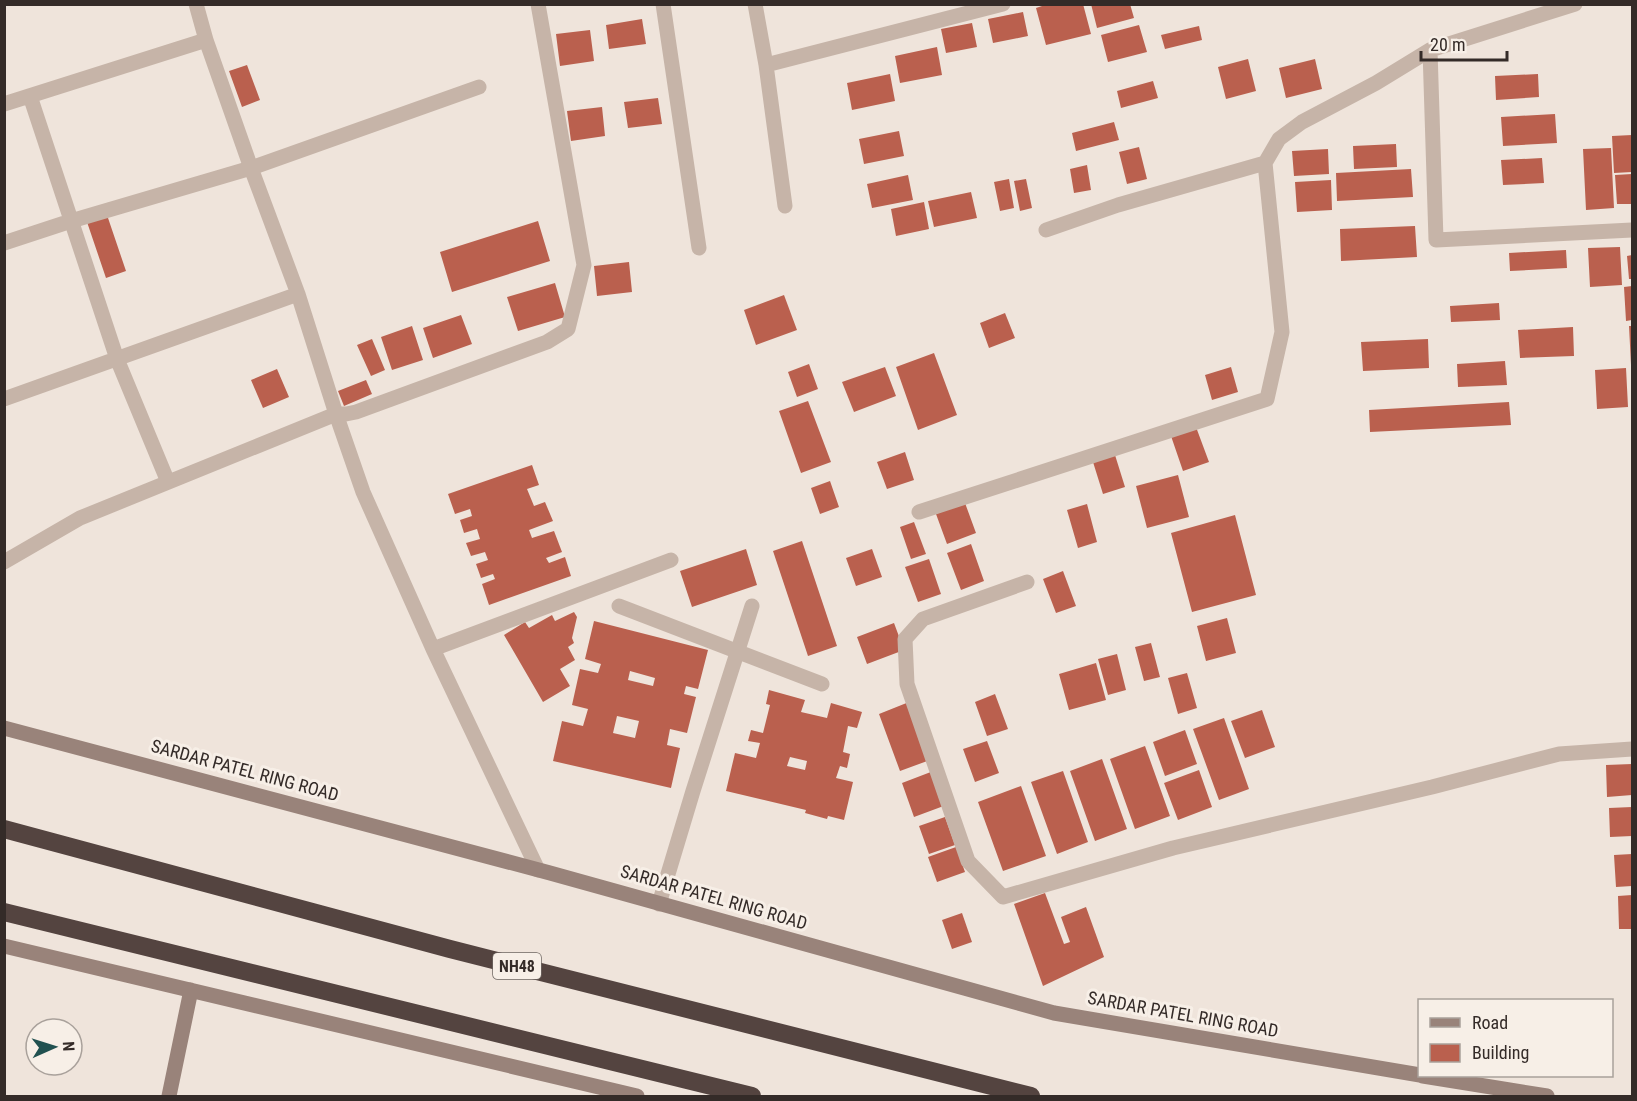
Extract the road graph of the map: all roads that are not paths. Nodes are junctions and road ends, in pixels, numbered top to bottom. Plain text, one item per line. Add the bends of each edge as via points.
1 (196, 4) edge
2 (538, 4) edge
3 (663, 4) edge
4 (755, 4) edge
5 (1003, 4) edge
6 (1575, 4) edge
7 (206, 39) junction
8 (1430, 50) junction
9 (766, 65) junction
10 (479, 87) dead end
11 (30, 96) junction
12 (4, 104) edge
13 (1265, 163) junction
14 (251, 168) junction
15 (785, 206) dead end
16 (70, 221) junction
17 (1046, 230) dead end
18 (1632, 230) edge
19 (4, 243) edge
20 (699, 248) dead end
21 (297, 294) junction
22 (117, 359) junction
23 (4, 399) edge
24 (336, 414) junction
25 (168, 482) junction
26 (920, 512) dead end
27 (671, 560) dead end
28 (4, 562) edge
29 (1027, 582) dead end
30 (619, 606) dead end
31 (752, 606) dead end
32 (433, 649) junction
33 (737, 651) junction
34 (822, 684) dead end
35 (4, 728) edge
36 (1632, 749) edge
37 (4, 829) edge
38 (538, 870) junction
39 (659, 904) junction
40 (4, 912) edge
41 (4, 946) edge
42 (191, 990) junction
43 (1418, 1074) edge
44 (1433, 1077) edge
45 (169, 1096) edge
46 (637, 1096) edge
47 (752, 1096) edge
48 (1031, 1096) edge
49 (1547, 1096) edge

1 - 7 street
2 - 24 street via 584,265 568,329 548,342 356,411
3 - 20 street
4 - 9 street
5 - 9 street
6 - 8 street
7 - 11 street
7 - 14 street
8 - 13 street via 1302,122 1279,139
8 - 18 street via 1436,240
9 - 15 street
10 - 14 street
11 - 12 street
11 - 16 street
13 - 17 street
13 - 26 street via 1282,332 1268,399
14 - 16 street
14 - 21 street
16 - 19 street
16 - 22 street
21 - 22 street
21 - 24 street
22 - 23 street
22 - 25 street
24 - 25 street
24 - 32 street via 363,492
25 - 28 street via 80,518
27 - 32 street
29 - 36 street via 923,619 904,639 907,684 968,861 1003,897 1173,848 1559,754
30 - 33 street
31 - 33 street
32 - 38 street
33 - 34 street
33 - 39 street
35 - 38 street, SARDAR PATEL RING ROAD
37 - 48 highway, NH48 via 462,952
38 - 39 street, SARDAR PATEL RING ROAD
39 - 43 street, SARDAR PATEL RING ROAD via 1054,1013
40 - 47 highway
41 - 42 street
42 - 45 street
42 - 46 street
44 - 49 street, SARDAR PATEL RING ROAD

